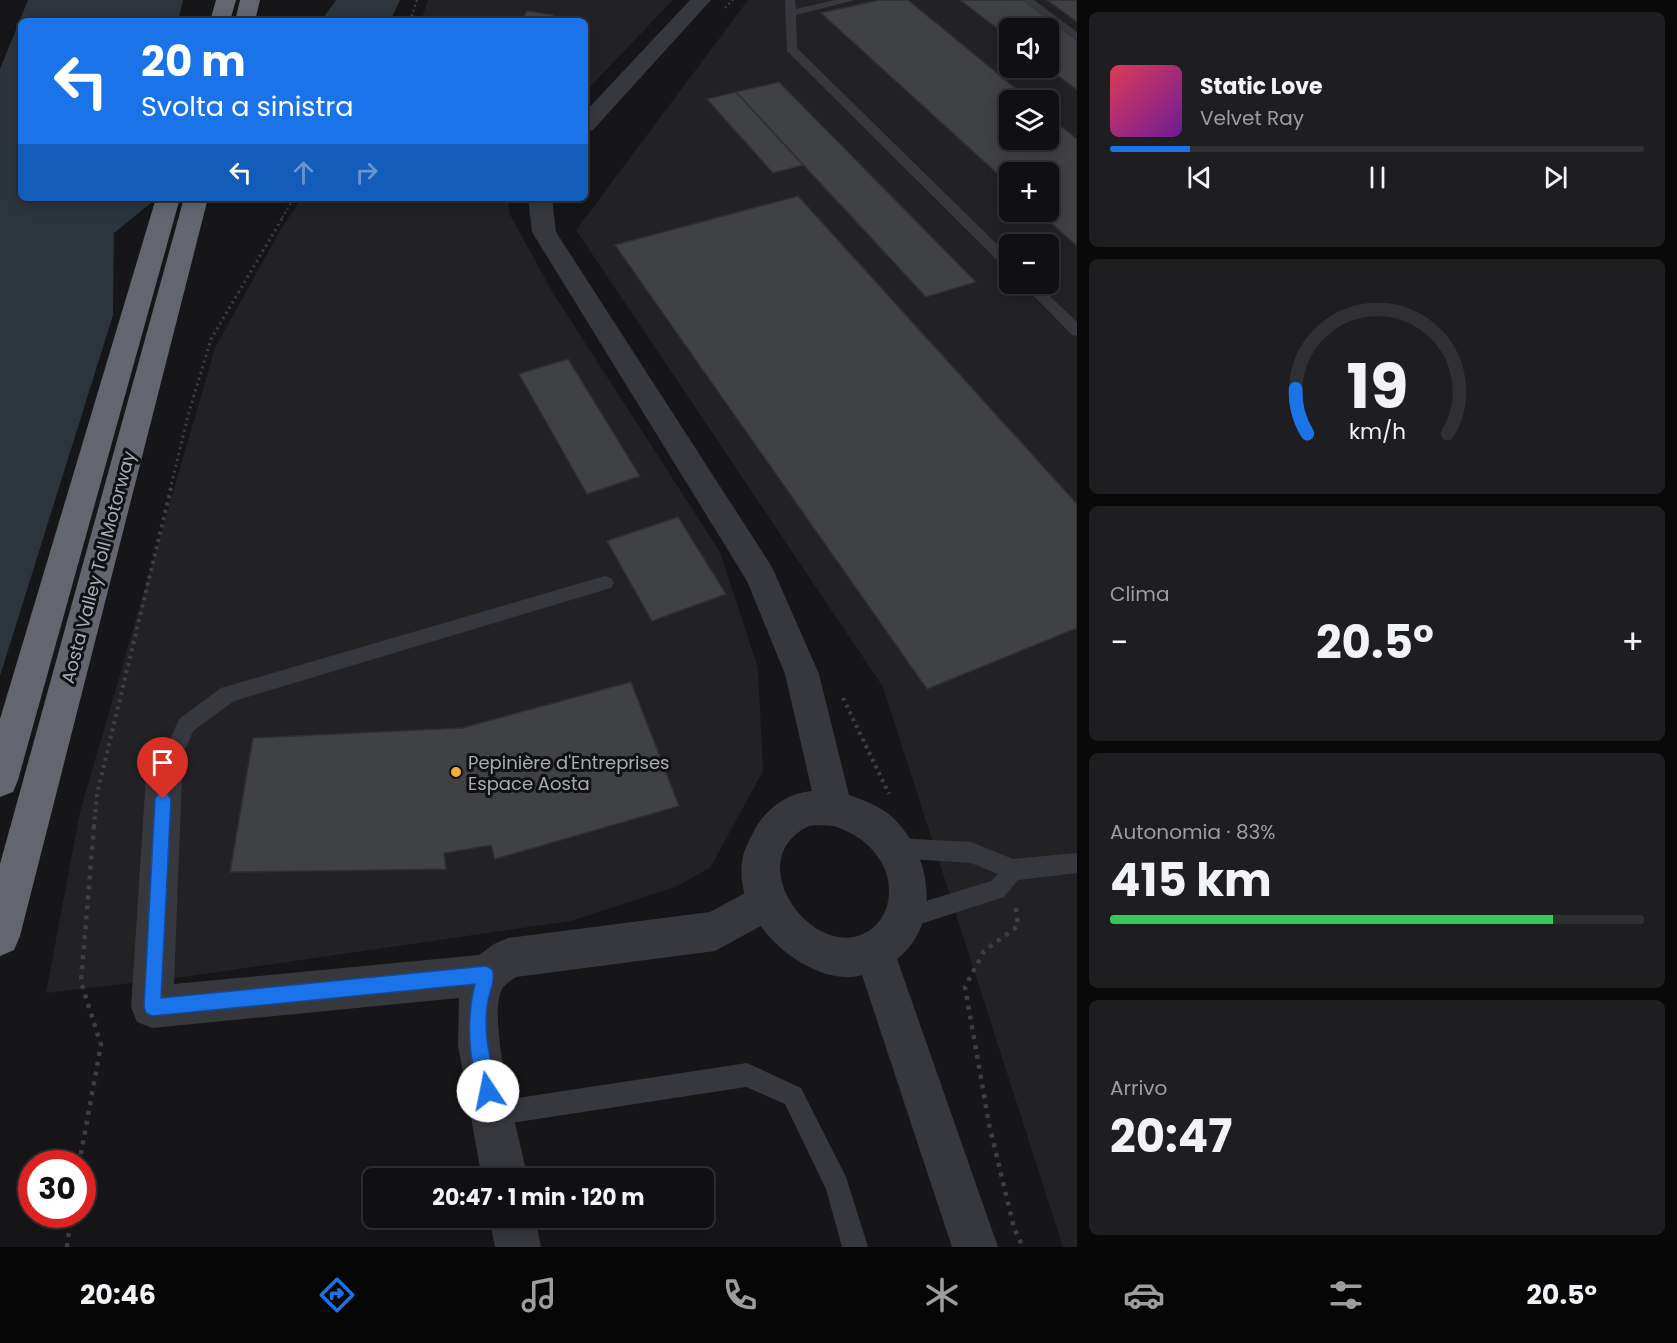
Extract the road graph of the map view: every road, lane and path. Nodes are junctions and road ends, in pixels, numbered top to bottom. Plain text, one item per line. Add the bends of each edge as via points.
1 (226, 0) edge
2 (250, 0) edge
3 (417, 0) edge
4 (700, 0) edge
5 (850, 0) edge
6 (1027, 0) edge
7 (790, 6) edge
8 (221, 18) edge
9 (246, 18) edge
10 (411, 18) edge
11 (1077, 37) edge
12 (588, 122) edge
13 (167, 201) edge
14 (195, 201) edge
15 (292, 201) edge
16 (540, 201) edge
17 (999, 254) edge
18 (1039, 294) edge
19 (1077, 331) edge
20 (605, 583) dead end
21 (164, 776) joint
22 (0, 780) edge
23 (834, 808) junction
24 (895, 848) junction
25 (1077, 863) edge
26 (1011, 870) junction
27 (766, 901) junction
28 (905, 918) junction
29 (0, 936) edge
30 (874, 951) junction
31 (486, 975) junction
32 (978, 1074) dead end
33 (492, 1114) junction
34 (82, 1150) edge
35 (503, 1168) edge
36 (69, 1228) edge
37 (514, 1228) edge
38 (67, 1247) edge
39 (518, 1247) edge
40 (855, 1247) edge
41 (975, 1247) edge
42 (1023, 1247) edge

1 - 8 highway
2 - 9 highway
3 - 10 path
4 - 12 street
5 - 7 lane
6 - 11 lane
7 - 17 lane via 791,49
13 - 22 highway, Aosta Valley Toll Motorway
14 - 29 highway, Aosta Valley Toll Motorway
15 - 34 path via 211,339 189,412 97,794 81,981 101,1045
16 - 23 street via 544,232 761,576 802,674
18 - 19 lane
20 - 21 lane via 228,694 186,725
21 - 31 street via 152,1007
23 - 24 street via 871,824
23 - 27 street via 805,809 781,821 765,843 760,871
24 - 26 lane via 981,853
24 - 28 street via 906,871 910,895
25 - 26 lane
26 - 28 lane via 996,890
27 - 30 street via 781,924 801,942 825,953 851,956
27 - 31 street via 714,931 508,958
28 - 30 street via 893,938
30 - 41 street
31 - 33 street via 478,1003 479,1045
32 - 42 path via 1014,1228
33 - 35 street
33 - 40 lane via 747,1075 793,1096 837,1186
36 - 38 path
37 - 39 street

